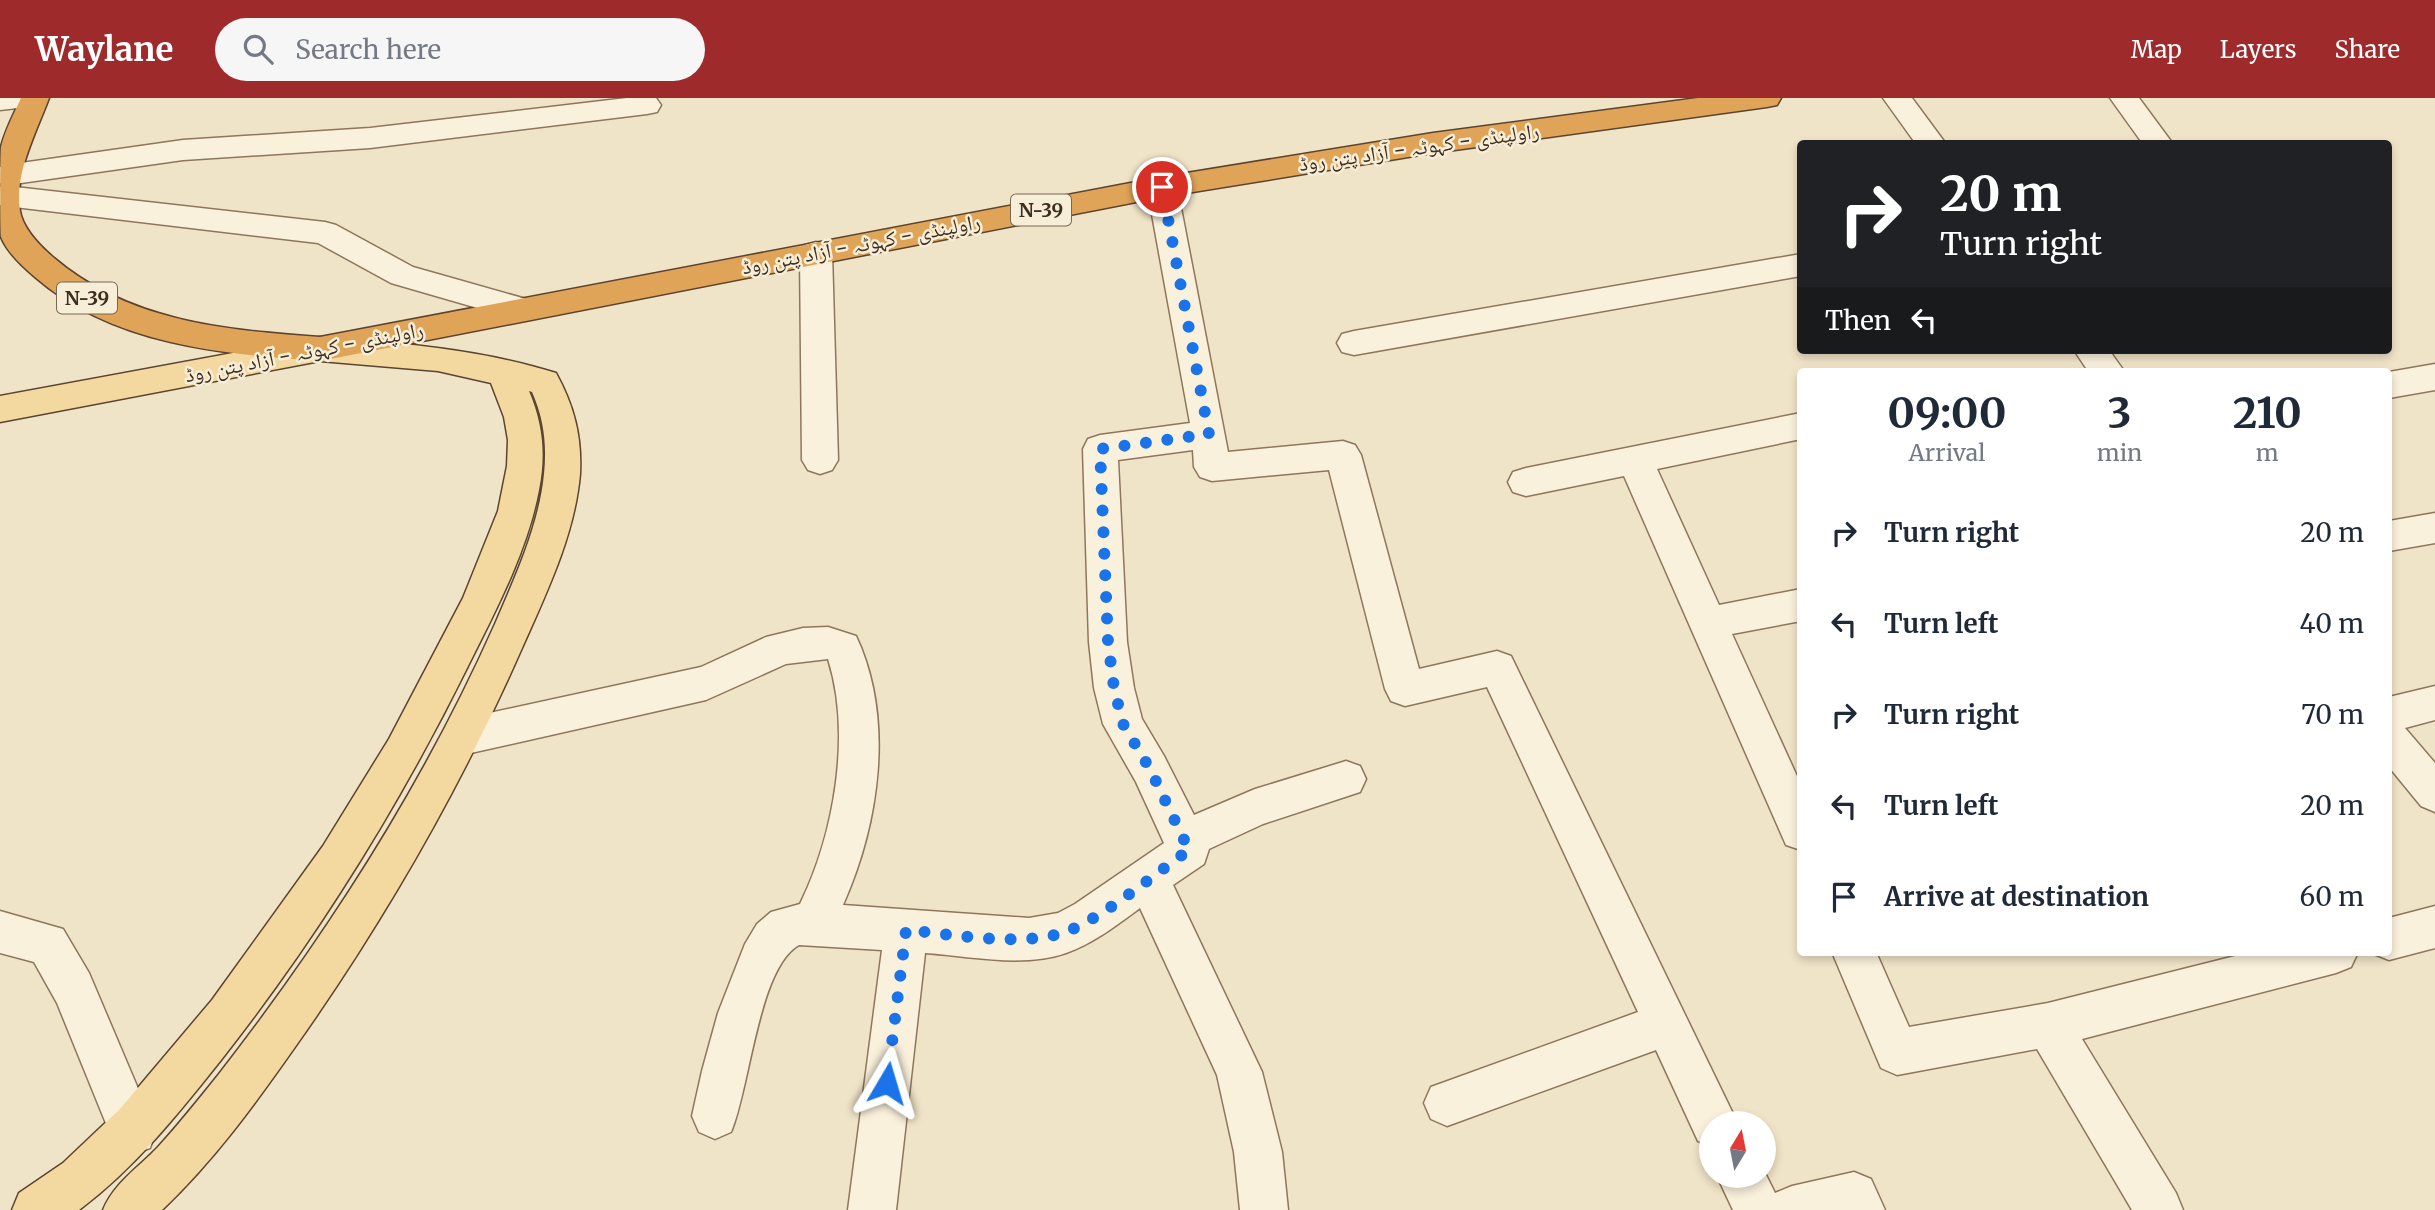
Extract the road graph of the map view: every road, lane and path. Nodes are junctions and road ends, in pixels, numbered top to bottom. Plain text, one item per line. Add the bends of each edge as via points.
1 (34, 98) edge
2 (1767, 98) edge
3 (1897, 98) edge
4 (2124, 98) edge
5 (0, 101) edge
6 (647, 105) dead end
7 (1929, 140) edge
8 (2156, 140) edge
9 (6, 186) junction
10 (1162, 187) junction
11 (816, 253) junction
12 (1797, 266) edge
13 (522, 309) junction
14 (1354, 343) dead end
15 (320, 349) junction
16 (2094, 354) edge
17 (2105, 368) edge
18 (502, 371) junction
19 (2435, 377) edge
20 (2392, 384) edge
21 (0, 410) edge
22 (1797, 427) edge
23 (1209, 434) junction
24 (1634, 458) junction
25 (820, 460) dead end
26 (1526, 482) dead end
27 (2435, 528) edge
28 (2392, 535) edge
29 (1797, 606) edge
30 (1708, 623) junction
31 (2435, 703) edge
32 (2392, 713) edge
33 (462, 737) junction
34 (2392, 742) edge
35 (1346, 779) dead end
36 (2435, 793) edge
37 (1797, 822) edge
38 (1184, 840) junction
39 (1148, 878) junction
40 (813, 924) junction
41 (2435, 927) edge
42 (906, 930) junction
43 (0, 932) edge
44 (2392, 938) edge
45 (1856, 956) edge
46 (2320, 956) edge
47 (1667, 1024) junction
48 (2048, 1025) junction
49 (1447, 1103) dead end
50 (1710, 1111) edge
51 (715, 1116) dead end
52 (133, 1131) junction
53 (1747, 1188) edge
54 (36, 1210) edge
55 (127, 1210) edge
56 (872, 1210) edge
57 (1264, 1210) edge
58 (1758, 1210) edge
59 (1792, 1210) edge
60 (1861, 1210) edge
61 (2159, 1210) edge

1 - 5 street
1 - 9 highway, N-39
2 - 10 highway, راولپنڈی - کہوٹہ - آزاد پتن روڈ / N-39 via 1433,143
3 - 7 street
4 - 8 street
6 - 9 street via 370,138 183,150
9 - 13 street via 325,233 402,275
9 - 15 highway, N-39 via 5,209 22,245 46,270 86,297 172,331 253,345
10 - 11 highway, راولپنڈی - کہوٹہ - آزاد پتن روڈ / N-39
10 - 23 street
11 - 13 highway, راولپنڈی - کہوٹہ - آزاد پتن روڈ / N-39
11 - 25 street
12 - 14 street
13 - 15 highway, راولپنڈی - کہوٹہ - آزاد پتن روڈ / N-39
15 - 18 main road via 438,359
15 - 21 main road, راولپنڈی - کہوٹہ - آزاد پتن روڈ / N-39
16 - 17 street
18 - 33 main road via 544,382 556,400 564,455 552,521 529,586
18 - 52 main road via 523,417 522,487 513,523 484,593 436,693 378,798 297,923 228,1017
19 - 20 street
22 - 24 street
23 - 38 street via 1100,449 1114,688 1123,724
23 - 47 street via 1212,467 1343,455 1405,689 1497,668
24 - 26 street
24 - 30 street
27 - 28 street
29 - 30 street
30 - 37 street
31 - 32 street
33 - 40 street via 706,683 780,649 828,643 842,648 850,664 857,715 856,794 837,868
33 - 55 main road via 386,873 276,1035 179,1159
34 - 36 street
35 - 38 street via 1255,808
38 - 39 street via 1189,850
39 - 42 street via 1063,933 1029,939
39 - 57 street via 1239,1072 1258,1152
40 - 42 street
40 - 51 street via 787,926 772,939 754,967
41 - 44 street
42 - 56 street
43 - 52 street via 47,944 73,988
45 - 48 street via 1897,1052
46 - 48 street
47 - 49 street
47 - 50 street
48 - 61 street
52 - 54 main road via 84,1176
53 - 58 street
59 - 60 street via 1854,1196

